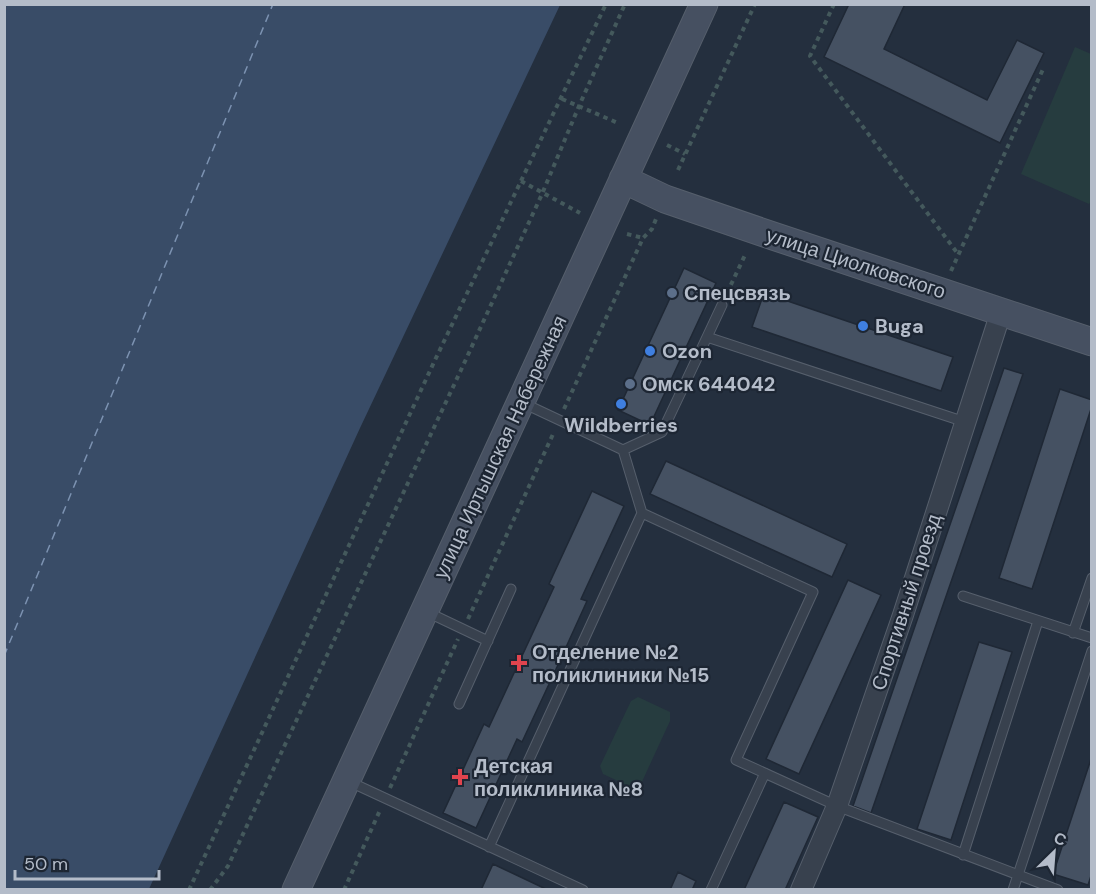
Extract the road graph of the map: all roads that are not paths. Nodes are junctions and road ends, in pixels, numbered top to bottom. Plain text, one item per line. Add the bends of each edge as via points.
1 (704, 4) edge
2 (623, 179) junction
3 (722, 305) road end
4 (1001, 312) junction
5 (706, 337) junction
6 (1092, 342) edge
7 (521, 402) junction
8 (965, 422) junction
9 (623, 450) junction
10 (642, 513) junction
11 (1092, 578) edge
12 (511, 589) dead end
13 (963, 596) dead end
14 (424, 611) junction
15 (1038, 621) junction
16 (1073, 633) junction
17 (1092, 638) edge
18 (488, 640) junction
19 (1092, 651) edge
20 (459, 704) dead end
21 (765, 773) junction
22 (346, 780) junction
23 (837, 806) junction
24 (489, 847) junction
25 (963, 855) junction
26 (1018, 876) junction
27 (296, 890) edge
28 (583, 890) edge
29 (711, 890) edge
30 (801, 890) edge
31 (1013, 890) edge
32 (1058, 890) edge

1 - 2 main road, улица Иртышская Набережная
2 - 4 main road, улица Циолковского via 676,202
2 - 7 main road, улица Иртышская Набережная
3 - 5 lane
4 - 6 main road, улица Циолковского
4 - 8 street, Спортивный проезд
5 - 8 lane
5 - 9 lane via 662,432
7 - 9 lane
7 - 14 main road, улица Иртышская Набережная
8 - 23 street, Спортивный проезд
9 - 10 lane
10 - 21 lane via 813,592 736,760
10 - 24 lane
11 - 16 lane
12 - 18 lane
13 - 15 lane
14 - 18 lane
14 - 22 main road, улица Иртышская Набережная
15 - 16 lane
15 - 25 lane
16 - 17 lane
18 - 20 lane
19 - 26 lane
21 - 23 lane
21 - 29 lane
22 - 24 lane
22 - 27 main road, улица Иртышская Набережная
23 - 25 lane
23 - 30 street, Спортивный проезд
24 - 28 lane
25 - 26 lane
26 - 31 lane
26 - 32 lane

